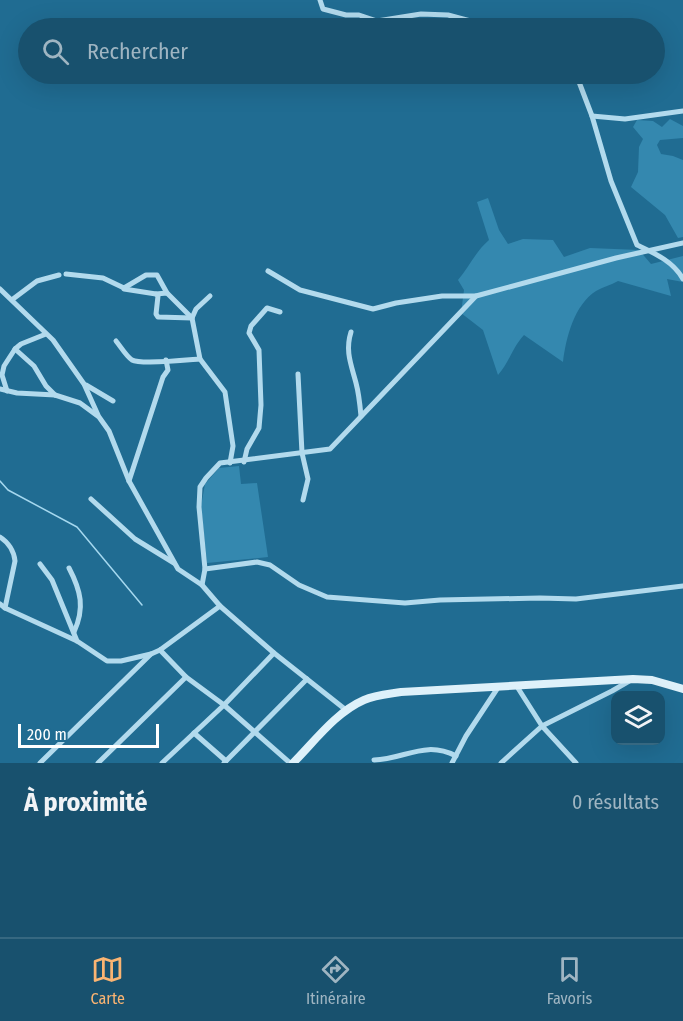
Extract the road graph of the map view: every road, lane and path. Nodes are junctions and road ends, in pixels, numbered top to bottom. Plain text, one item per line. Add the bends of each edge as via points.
1 (321, 1) edge
2 (368, 18) edge
3 (395, 18) edge
4 (459, 18) edge
5 (580, 84) edge
6 (683, 111) edge
7 (592, 116) junction
8 (683, 243) edge
9 (651, 252) junction
10 (268, 271) dead end
11 (66, 274) dead end
12 (59, 275) dead end
13 (683, 279) edge
14 (124, 288) junction
15 (0, 289) edge
16 (167, 292) junction
17 (156, 294) junction
18 (210, 296) dead end
19 (476, 296) junction
20 (13, 299) junction
21 (280, 312) dead end
22 (192, 318) junction
23 (351, 332) dead end
24 (46, 334) junction
25 (116, 341) dead end
26 (15, 349) junction
27 (200, 359) junction
28 (166, 360) junction
29 (298, 374) dead end
30 (84, 384) junction
31 (3, 390) edge
32 (55, 394) junction
33 (105, 398) junction
34 (92, 401) junction
35 (112, 401) dead end
36 (80, 403) junction
37 (362, 416) junction
38 (99, 417) junction
39 (302, 453) junction
40 (244, 462) junction
41 (230, 463) junction
42 (129, 481) junction
43 (91, 499) dead end
44 (303, 500) dead end
45 (0, 537) edge
46 (175, 563) junction
47 (40, 564) dead end
48 (69, 568) dead end
49 (205, 569) junction
50 (202, 585) junction
51 (683, 586) edge
52 (0, 604) edge
53 (220, 606) junction
54 (6, 608) junction
55 (74, 633) junction
56 (77, 641) junction
57 (160, 650) junction
58 (274, 653) junction
59 (152, 654) junction
60 (186, 677) junction
61 (307, 679) junction
62 (633, 679) junction
63 (516, 685) junction
64 (499, 686) junction
65 (683, 689) edge
66 (224, 705) junction
67 (346, 710) junction
68 (542, 726) junction
69 (255, 733) junction
70 (194, 734) junction
71 (456, 756) junction
72 (374, 760) dead end
73 (225, 762) edge
74 (40, 763) edge
75 (98, 763) edge
76 (162, 763) edge
77 (291, 763) edge
78 (452, 763) edge
79 (501, 763) edge
80 (576, 763) edge

1 - 2 street via 323,9
3 - 4 street via 421,14
5 - 7 street
6 - 7 street via 625,119
7 - 9 street via 611,181 637,245
8 - 9 street
9 - 13 street via 679,271
9 - 19 street
10 - 19 street via 300,290 373,309 442,296
11 - 14 street via 103,278
12 - 20 street via 37,281
14 - 16 street via 146,275 157,275
14 - 17 street
15 - 20 street
16 - 17 street
16 - 22 street
17 - 22 street via 158,317
18 - 22 street
19 - 37 street
20 - 24 street
21 - 40 street via 267,308 249,333 260,350 261,405 259,428
22 - 27 street
23 - 37 street via 347,353
24 - 26 street
24 - 30 street
25 - 28 street via 133,360 145,364
26 - 31 street via 4,366
26 - 32 street
27 - 28 street
27 - 41 street via 225,392 233,446
28 - 42 street via 168,370
29 - 39 street
30 - 33 street
30 - 34 street
31 - 32 street
32 - 36 street
33 - 34 street
33 - 35 street
34 - 36 street
34 - 38 street
36 - 38 street
37 - 39 street via 330,449
38 - 42 street via 109,431
39 - 40 street
39 - 44 street via 308,479
40 - 41 street
41 - 49 street via 220,463 200,487
42 - 46 street
43 - 46 street via 135,540
45 - 54 street via 6,540 15,561
46 - 50 street
47 - 55 street via 52,580
48 - 55 street via 80,597 81,617
49 - 50 street
49 - 51 street via 257,562 327,597 405,603 576,599
50 - 53 street
52 - 54 street
53 - 57 street
53 - 58 street
54 - 56 street
55 - 56 street
56 - 59 street via 107,661
57 - 59 street
57 - 60 street
58 - 61 street
58 - 66 street
59 - 74 street
60 - 66 street
60 - 75 street
61 - 67 street
61 - 69 street
62 - 63 main road
62 - 65 main road
62 - 68 street
63 - 64 main road
63 - 68 street
64 - 67 main road via 401,692 364,700
64 - 71 street
66 - 69 street
66 - 70 street
67 - 77 main road
68 - 79 street
68 - 80 street
69 - 73 street
69 - 77 street
70 - 73 street
70 - 76 street
71 - 72 street via 443,749 430,749
71 - 78 street

